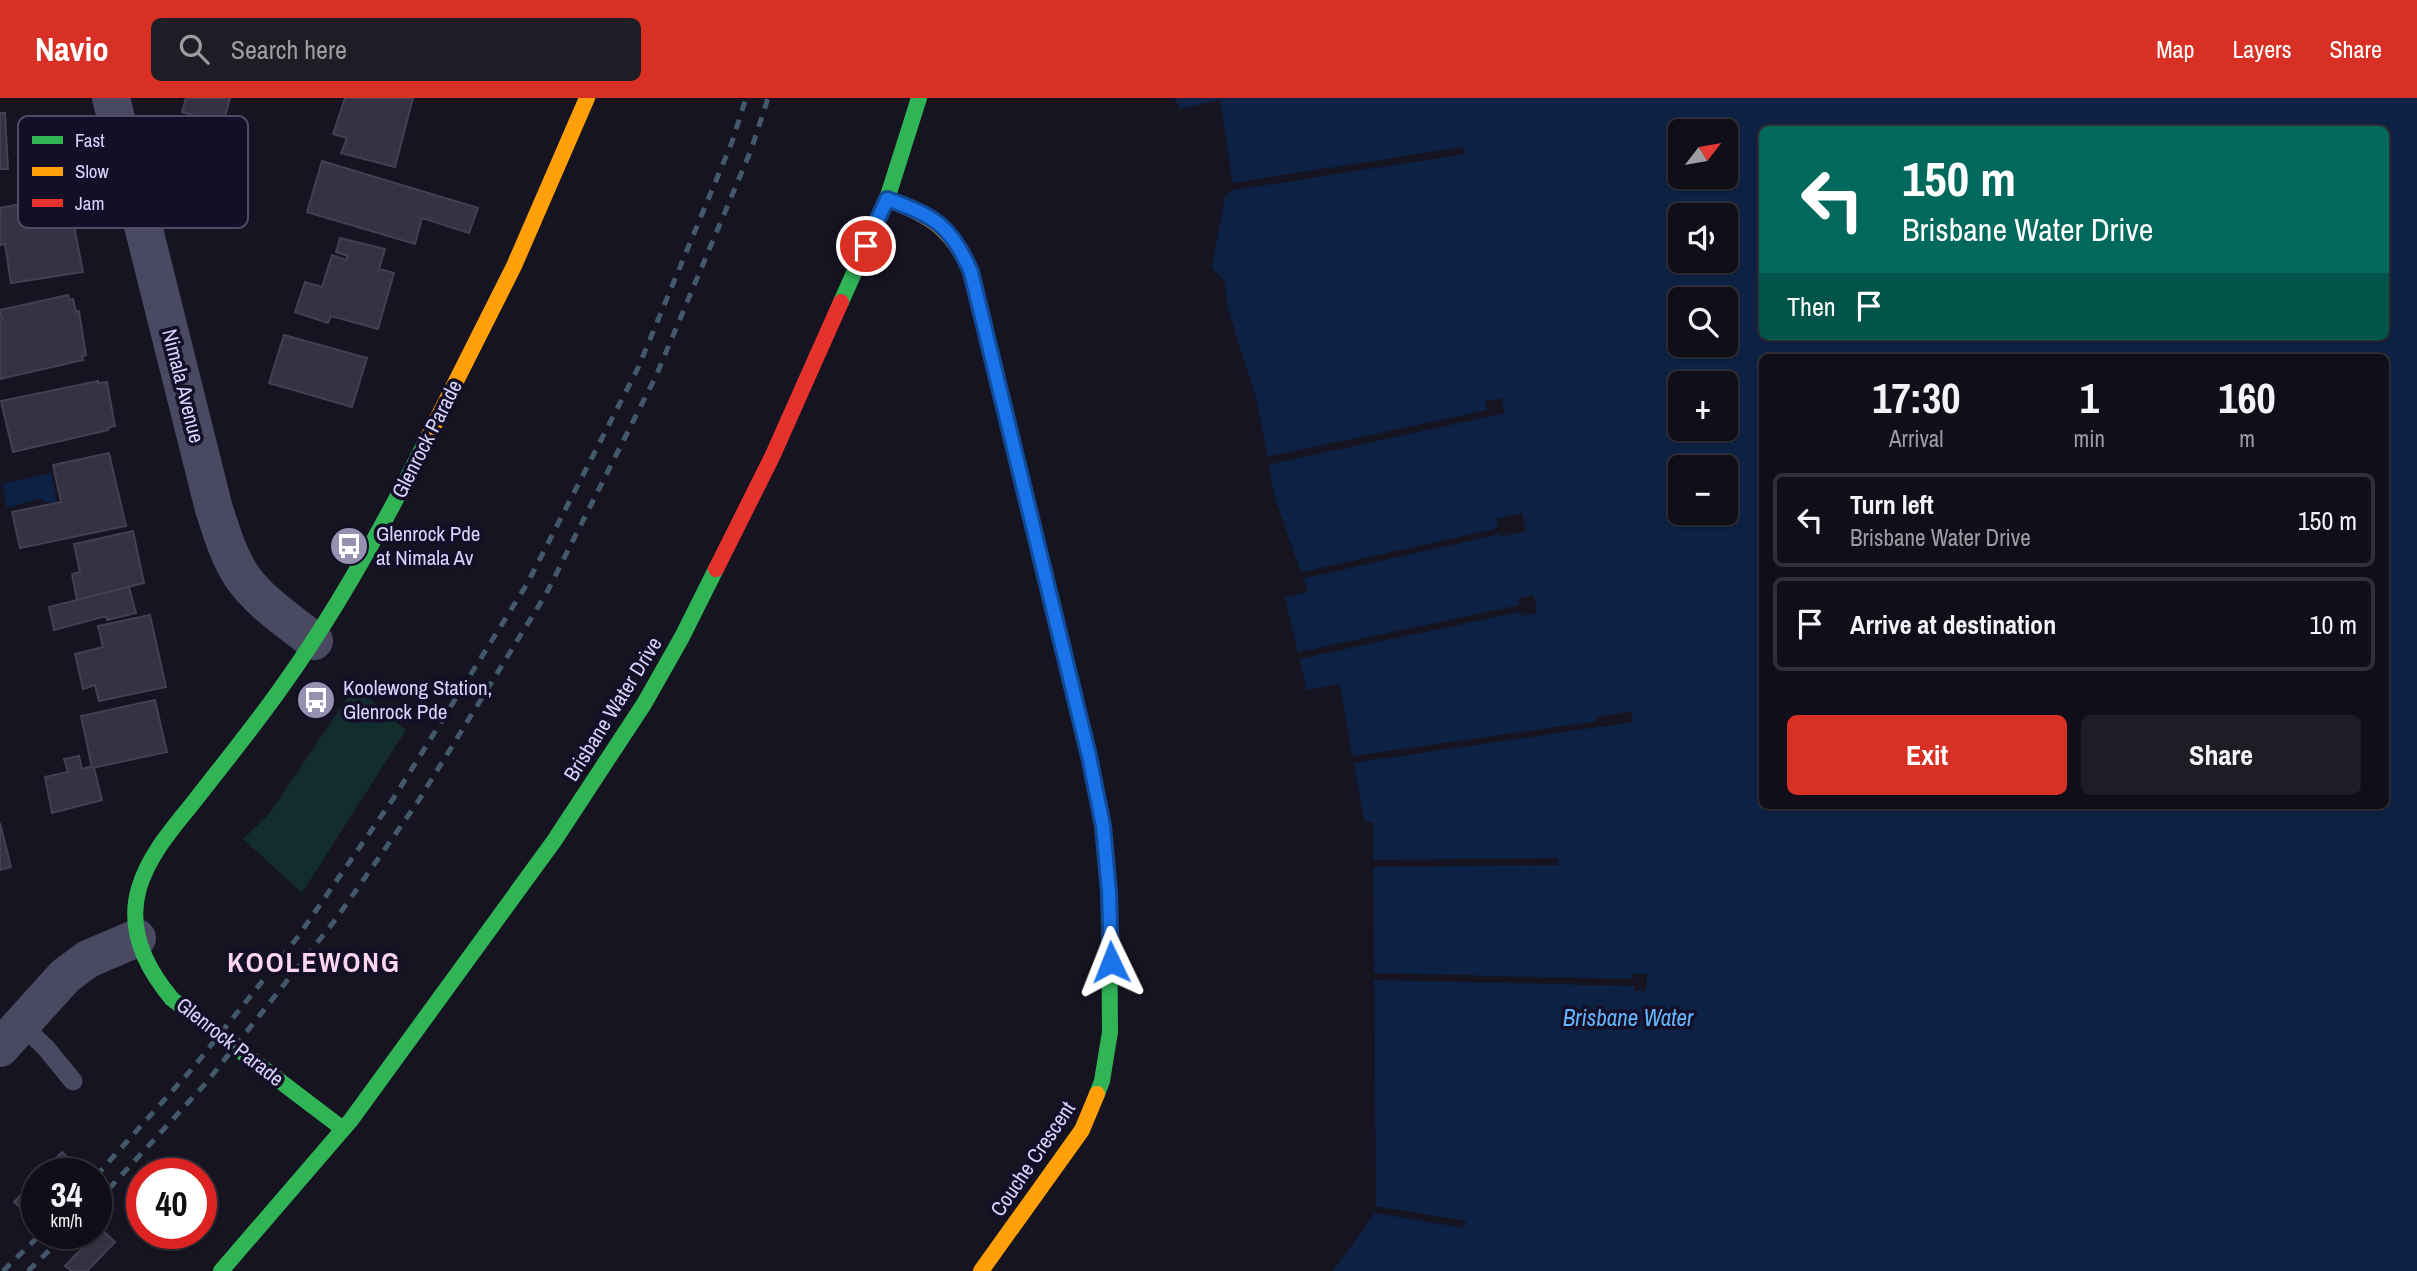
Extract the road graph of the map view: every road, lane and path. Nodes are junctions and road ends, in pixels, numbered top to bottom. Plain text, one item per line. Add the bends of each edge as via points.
1 (111, 98) edge
2 (587, 98) edge
3 (919, 98) edge
4 (116, 116) edge
5 (887, 199) junction
6 (144, 228) edge
7 (314, 641) junction
8 (137, 938) junction
9 (10, 1036) edge
10 (73, 1081) dead end
11 (343, 1129) junction
12 (221, 1271) edge
13 (981, 1271) edge

1 - 4 street, Nimala Avenue
2 - 7 street, Glenrock Parade via 514,266 404,485
3 - 5 street, Brisbane Water Drive
5 - 11 street, Brisbane Water Drive via 772,457 644,704 554,841
5 - 13 street, Couche Crescent via 924,212 944,227 961,247 971,272 1089,756 1103,826 1109,892 1110,1032 1102,1081 1082,1130
6 - 7 street, Nimala Avenue via 226,543 241,575 262,600
7 - 8 street, Glenrock Parade via 148,865 134,914
8 - 9 street via 88,959 65,976
8 - 11 street, Glenrock Parade via 156,980 170,996
9 - 10 lane via 46,1048
11 - 12 street, Brisbane Water Drive

